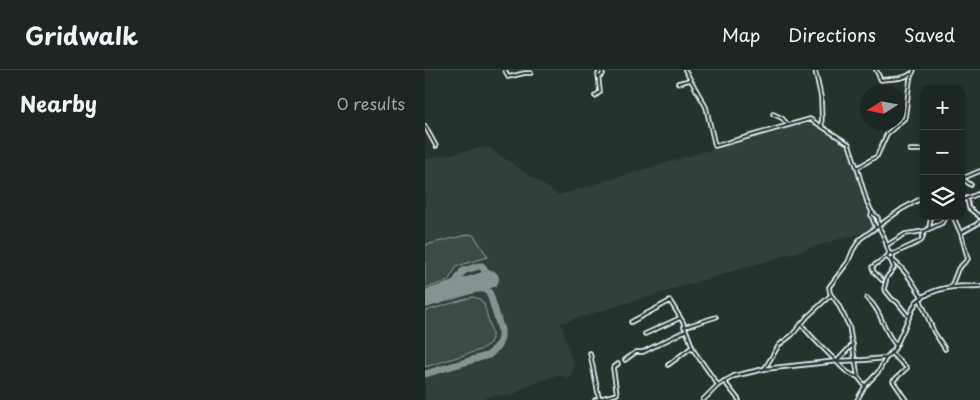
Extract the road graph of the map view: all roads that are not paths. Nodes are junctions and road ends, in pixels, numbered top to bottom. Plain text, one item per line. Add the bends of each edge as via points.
1 (505, 70) edge
2 (601, 70) edge
3 (685, 70) edge
4 (815, 70) edge
5 (876, 70) edge
6 (913, 71) edge
7 (531, 73) dead end
8 (690, 80) junction
9 (679, 83) dead end
10 (595, 96) dead end
11 (773, 114) dead end
12 (788, 125) junction
13 (425, 126) edge
14 (821, 126) junction
15 (436, 146) dead end
16 (911, 150) dead end
17 (920, 150) edge
18 (857, 168) junction
19 (980, 171) edge
20 (965, 178) edge
21 (965, 181) edge
22 (971, 185) dead end
23 (980, 194) edge
24 (967, 198) joint
25 (920, 199) edge
26 (872, 212) junction
27 (980, 217) edge
28 (930, 220) edge
29 (944, 220) edge
30 (955, 220) edge
31 (980, 221) edge
32 (879, 225) junction
33 (876, 228) junction
34 (929, 230) junction
35 (925, 231) junction
36 (961, 233) junction
37 (887, 245) junction
38 (890, 255) junction
39 (892, 260) junction
40 (886, 278) junction
41 (882, 280) junction
42 (885, 284) junction
43 (980, 286) edge
44 (951, 287) junction
45 (831, 295) junction
46 (867, 298) dead end
47 (921, 298) junction
48 (716, 316) dead end
49 (909, 316) junction
50 (680, 318) junction
51 (631, 322) dead end
52 (801, 324) junction
53 (684, 327) junction
54 (685, 331) junction
55 (645, 334) dead end
56 (853, 344) junction
57 (897, 345) junction
58 (692, 347) junction
59 (945, 349) dead end
60 (590, 353) dead end
61 (891, 353) junction
62 (886, 358) junction
63 (625, 360) dead end
64 (855, 360) junction
65 (837, 361) junction
66 (618, 364) dead end
67 (667, 365) dead end
68 (764, 369) junction
69 (858, 377) junction
70 (724, 381) junction
71 (718, 385) junction
72 (865, 386) junction
73 (599, 398) junction
74 (595, 400) edge
75 (703, 400) edge
76 (739, 400) edge
77 (857, 400) edge
78 (906, 400) edge

1 - 7 street via 508,77
2 - 10 street via 600,92
3 - 8 street
4 - 14 street via 821,96
5 - 6 street via 881,80 903,78
6 - 18 street via 909,79 905,118 887,134 877,156
8 - 9 street
8 - 12 street via 706,108 715,146
11 - 12 street
12 - 14 street via 809,118
13 - 15 street
14 - 18 street via 849,144
16 - 17 street
18 - 26 street
19 - 20 street
21 - 22 street
23 - 24 street
24 - 27 street via 969,208
25 - 32 street
26 - 32 street
26 - 33 street
28 - 34 street
29 - 34 street
30 - 36 street
31 - 36 street
32 - 33 street
32 - 37 street
33 - 45 street via 861,239 832,281 829,287
34 - 35 street
35 - 37 street via 905,234
35 - 38 street via 921,241
36 - 44 street via 968,259 956,273
37 - 38 street
38 - 39 street
38 - 39 street
38 - 41 street via 872,265
39 - 40 street via 894,268
39 - 47 street via 912,280
40 - 41 street
40 - 42 street
41 - 42 street
42 - 49 street via 888,295
43 - 44 street
44 - 47 street
45 - 52 street
45 - 56 street via 849,326
46 - 57 street
47 - 49 street
47 - 59 street
48 - 53 street
49 - 57 street
50 - 51 street via 670,302
50 - 53 street
50 - 55 street
52 - 65 street
52 - 68 street via 775,350
53 - 54 street
54 - 58 street
54 - 63 street
56 - 64 street
56 - 65 street
57 - 61 street
58 - 67 street
58 - 71 street
60 - 73 street
61 - 62 street
61 - 78 street via 907,368 893,381
62 - 64 street
62 - 72 street
64 - 65 street
64 - 69 street
65 - 68 street
65 - 69 street via 847,373
66 - 73 street via 613,368 617,394
68 - 70 street
69 - 72 street
70 - 71 street
70 - 76 street
71 - 75 street
72 - 77 street
73 - 74 street

